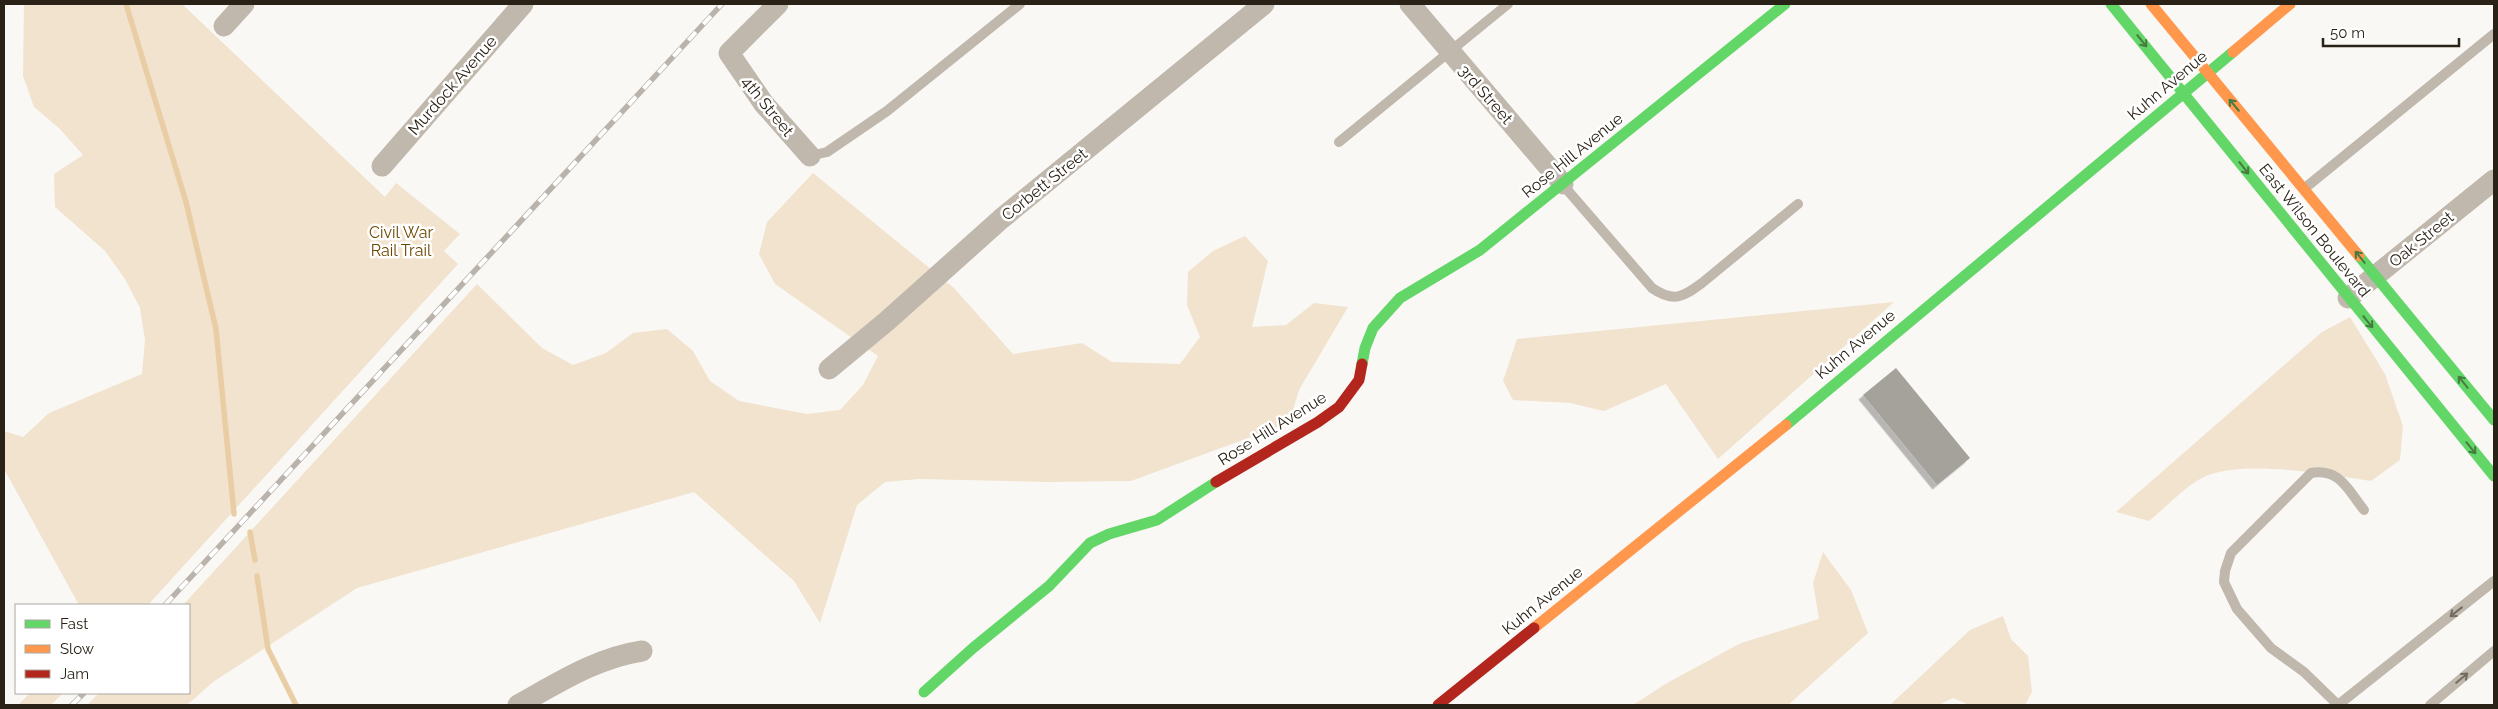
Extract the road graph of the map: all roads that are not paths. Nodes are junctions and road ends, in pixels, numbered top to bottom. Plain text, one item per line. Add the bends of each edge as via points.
1 (244, 4) edge
2 (522, 4) edge
3 (778, 4) edge
4 (1020, 4) edge
5 (1264, 4) edge
6 (1410, 4) edge
7 (1508, 4) edge
8 (1785, 4) edge
9 (2112, 4) edge
10 (2151, 4) edge
11 (2290, 4) edge
12 (224, 26) dead end
13 (2494, 34) edge
14 (1449, 52) junction
15 (2207, 72) junction
16 (2184, 92) junction
17 (1339, 142) dead end
18 (810, 156) joint
19 (382, 166) dead end
20 (2494, 180) edge
21 (1563, 184) junction
22 (2304, 189) junction
23 (1798, 204) dead end
24 (2376, 276) junction
25 (2348, 298) junction
26 (828, 368) dead end
27 (2494, 420) edge
28 (2494, 476) edge
29 (2364, 510) dead end
30 (2494, 582) edge
31 (642, 651) dead end
32 (2494, 651) edge
33 (924, 692) dead end
34 (518, 705) edge
35 (1438, 705) edge
36 (2338, 705) edge
37 (2430, 705) edge

1 - 12 street
2 - 19 street, Murdock Avenue
3 - 18 street, 4th Street via 729,53 764,104
4 - 18 lane via 880,116 828,152
5 - 26 street, Corbett Street via 1001,219 902,308
6 - 14 street, 3rd Street
7 - 14 lane
8 - 21 street, Rose Hill Avenue
9 -> 16 street, East Wilson Boulevard
10 - 15 street, East Wilson Boulevard
11 - 15 street, Kuhn Avenue
13 - 22 lane
14 - 17 lane
14 - 21 street, 3rd Street
15 - 16 street, Kuhn Avenue
22 -> 15 street, East Wilson Boulevard
16 -> 25 street, East Wilson Boulevard
16 - 35 street, Kuhn Avenue via 1767,440
20 - 24 street, Oak Street
21 - 23 lane via 1652,288 1673,298 1702,283
21 - 33 street, Rose Hill Avenue via 1480,250 1400,298 1373,328 1358,380 1339,407 1233,470 1164,517 1090,543 1043,591
24 -> 22 street, East Wilson Boulevard
24 - 25 street, Oak Street
27 -> 24 street, East Wilson Boulevard
25 -> 28 street, East Wilson Boulevard
29 - 36 lane via 2332,473 2311,473 2231,553 2225,571 2228,594 2262,639 2310,677
30 -> 36 lane
31 - 34 street via 619,654 593,664
37 -> 32 lane

